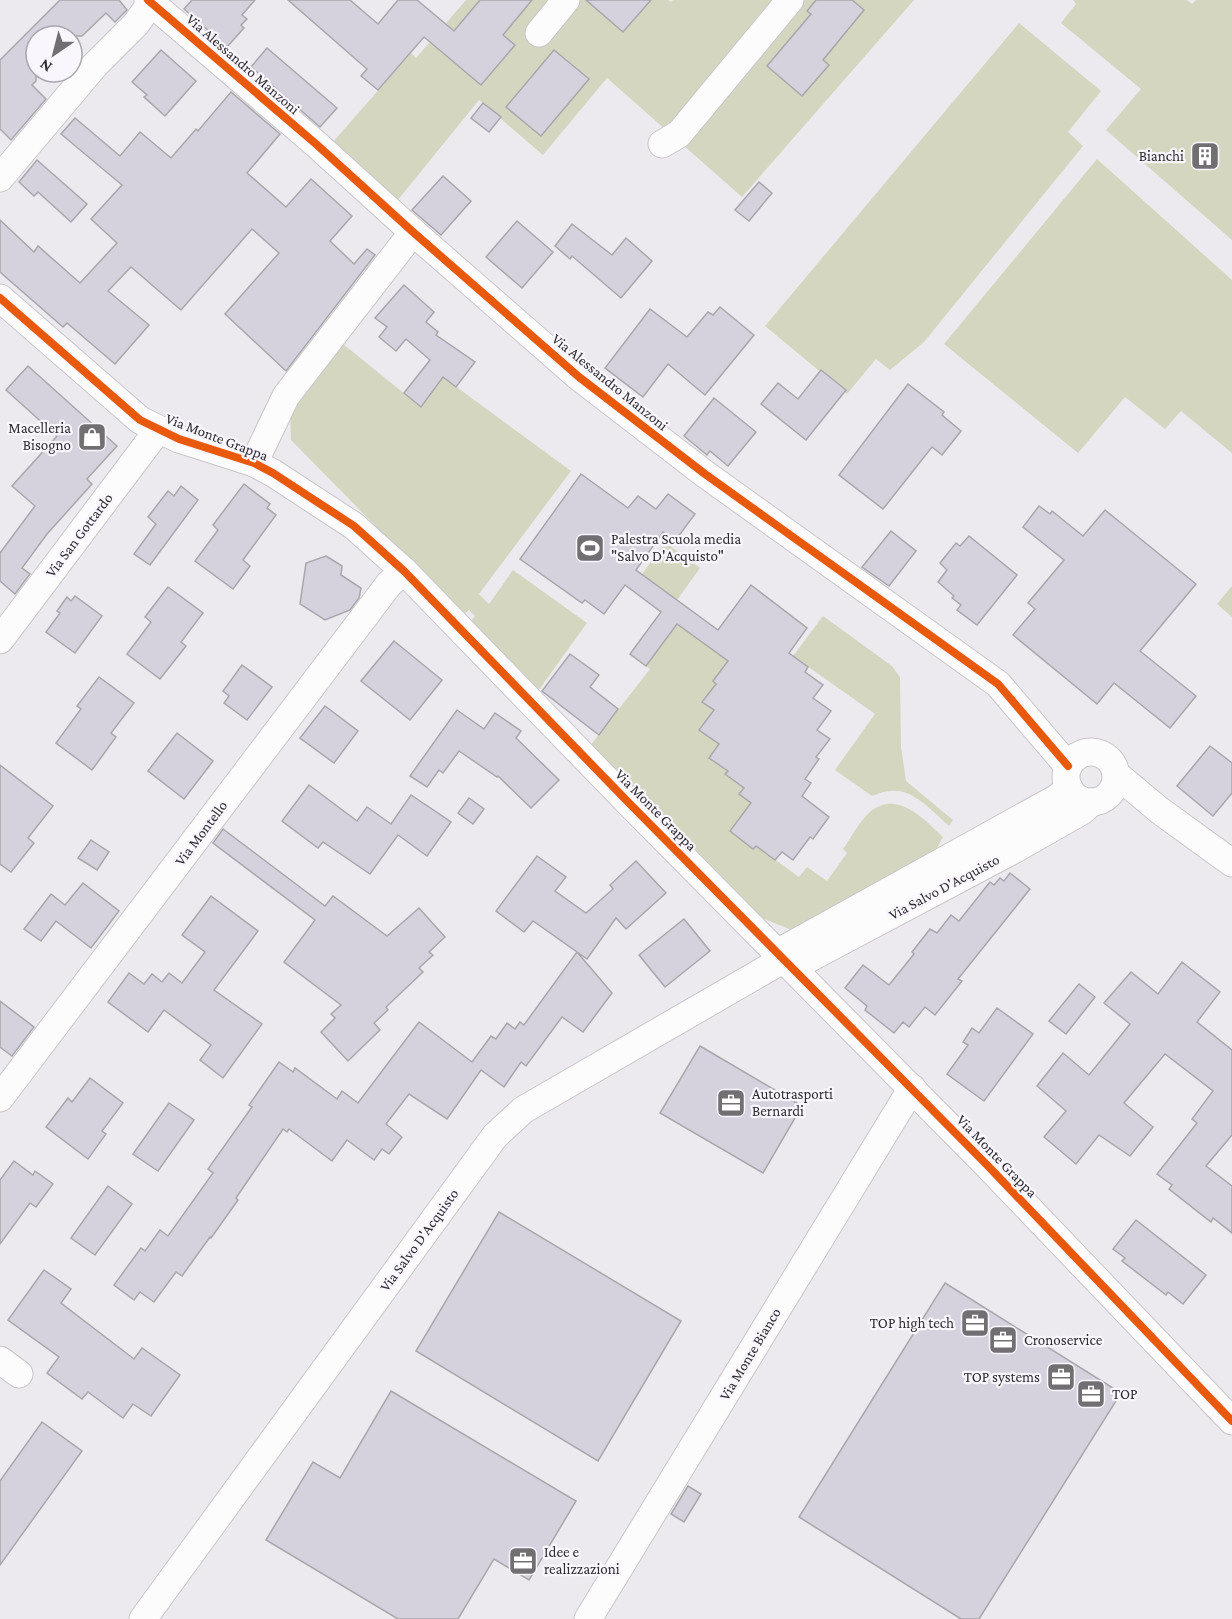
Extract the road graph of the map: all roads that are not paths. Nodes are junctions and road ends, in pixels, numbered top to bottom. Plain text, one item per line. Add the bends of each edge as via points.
1 (566, 0) edge
2 (790, 0) edge
3 (151, 1) edge
4 (539, 33) dead end
5 (662, 144) dead end
6 (0, 178) edge
7 (413, 232) junction
8 (0, 298) edge
9 (169, 434) junction
10 (258, 454) junction
11 (404, 571) junction
12 (0, 640) edge
13 (1069, 777) junction
14 (1105, 790) junction
15 (1232, 863) edge
16 (785, 960) junction
17 (912, 1089) junction
18 (0, 1098) edge
19 (1232, 1421) edge
20 (143, 1619) edge
21 (588, 1619) edge

1 - 4 street
2 - 5 street via 679,134
3 - 6 street via 136,24 95,64
3 - 7 street, Via Alessandro Manzoni
7 - 10 street via 286,396
7 - 13 street, Via Alessandro Manzoni via 579,377 705,474 998,684
8 - 9 street, Via Monte Grappa via 140,420
9 - 10 street, Via Monte Grappa via 205,436
9 - 12 street, Via San Gottardo
10 - 11 street, Via Monte Grappa via 317,484 354,526
11 - 16 street, Via Monte Grappa
11 - 18 street, Via Montello via 381,593
13 - 14 street via 1078,798
13 - 14 street via 1074,758 1082,753 1103,754 1112,762
13 - 16 street, Via Salvo D'Acquisto via 1057,798
14 - 15 street via 1159,810
14 - 16 street, Via Salvo D'Acquisto via 1083,811 1017,848
16 - 17 street, Via Monte Grappa
16 - 20 street, Via Salvo D'Acquisto via 523,1110 495,1136
17 - 19 street, Via Monte Grappa
17 - 21 street, Via Monte Bianco

